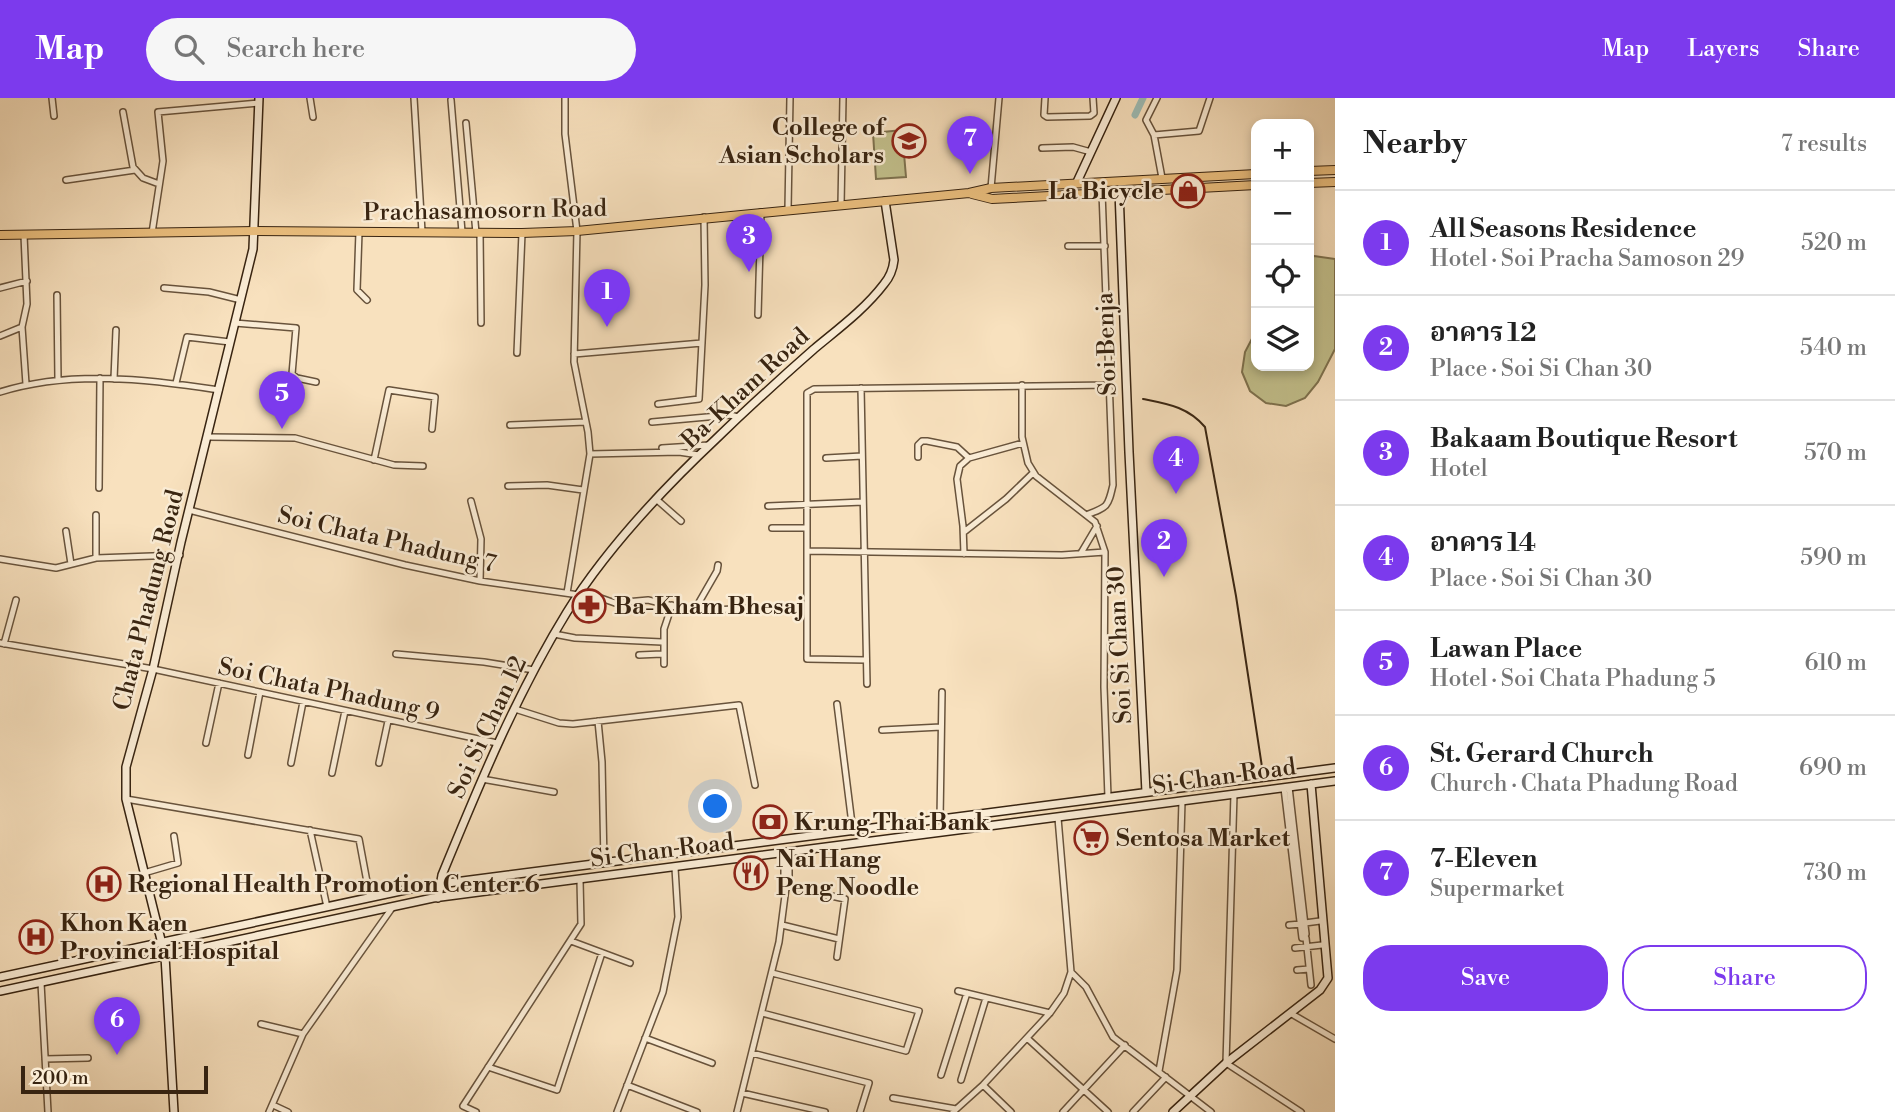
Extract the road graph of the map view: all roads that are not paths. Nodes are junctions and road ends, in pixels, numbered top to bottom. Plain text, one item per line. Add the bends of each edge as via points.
1 (52, 98) edge
2 (310, 98) edge
3 (414, 98) edge
4 (565, 98) edge
5 (790, 98) edge
6 (843, 98) edge
7 (999, 98) edge
8 (1045, 98) edge
9 (1116, 98) edge
10 (1157, 98) edge
11 (1210, 98) edge
12 (259, 100) edge
13 (451, 100) dead end
14 (1094, 102) edge
15 (1111, 110) junction
16 (123, 112) dead end
17 (54, 116) dead end
18 (313, 117) dead end
19 (466, 123) dead end
20 (1154, 135) junction
21 (1042, 148) dead end
22 (1091, 152) junction
23 (1335, 169) edge
24 (135, 170) junction
25 (1314, 171) edge
26 (1251, 174) edge
27 (1162, 178) junction
28 (66, 180) dead end
29 (1077, 182) junction
30 (1335, 182) edge
31 (1314, 183) edge
32 (159, 184) junction
33 (1251, 185) edge
34 (991, 188) junction
35 (1119, 191) junction
36 (1102, 192) junction
37 (969, 193) junction
38 (885, 201) junction
39 (841, 205) junction
40 (788, 209) junction
41 (761, 212) junction
42 (704, 217) junction
43 (255, 231) junction
44 (578, 231) junction
45 (359, 232) junction
46 (422, 232) junction
47 (462, 232) junction
48 (152, 233) junction
49 (478, 233) junction
50 (522, 233) junction
51 (0, 235) edge
52 (24, 235) junction
53 (1068, 246) dead end
54 (1105, 246) junction
55 (27, 281) junction
56 (0, 288) edge
57 (164, 288) dead end
58 (57, 295) dead end
59 (241, 300) junction
60 (367, 300) dead end
61 (758, 315) dead end
62 (235, 323) junction
63 (481, 323) dead end
64 (22, 327) junction
65 (117, 330) dead end
66 (0, 336) edge
67 (230, 342) junction
68 (702, 342) junction
69 (517, 353) dead end
70 (574, 354) junction
71 (100, 378) junction
72 (114, 379) junction
73 (58, 380) junction
74 (316, 382) dead end
75 (176, 383) junction
76 (26, 384) junction
77 (1022, 385) junction
78 (1111, 386) junction
79 (861, 388) junction
80 (219, 390) junction
81 (0, 393) edge
82 (658, 404) dead end
83 (739, 417) junction
84 (586, 422) junction
85 (652, 422) dead end
86 (510, 425) dead end
87 (432, 429) dead end
88 (208, 437) junction
89 (1023, 443) junction
90 (709, 445) junction
91 (662, 448) dead end
92 (590, 454) junction
93 (699, 456) junction
94 (862, 456) junction
95 (918, 457) dead end
96 (826, 458) dead end
97 (969, 458) junction
98 (374, 460) junction
99 (424, 466) dead end
100 (1033, 473) junction
101 (508, 486) dead end
102 (99, 488) dead end
103 (583, 490) junction
104 (1131, 496) joint
105 (656, 499) junction
106 (471, 501) dead end
107 (863, 502) junction
108 (807, 505) junction
109 (768, 506) dead end
110 (189, 510) junction
111 (96, 515) dead end
112 (1086, 515) junction
113 (681, 521) dead end
114 (1097, 526) junction
115 (772, 528) dead end
116 (807, 528) junction
117 (66, 531) dead end
118 (964, 532) junction
119 (808, 551) junction
120 (864, 552) junction
121 (1105, 552) junction
122 (1081, 553) junction
123 (964, 554) junction
124 (180, 555) junction
125 (96, 558) junction
126 (0, 559) edge
127 (71, 564) junction
128 (718, 565) dead end
129 (480, 581) junction
130 (567, 593) junction
131 (580, 593) junction
132 (16, 600) dead end
133 (672, 605) junction
134 (753, 608) dead end
135 (694, 611) junction
136 (554, 634) junction
137 (662, 642) junction
138 (2, 643) edge
139 (396, 654) dead end
140 (662, 654) junction
141 (639, 655) dead end
142 (866, 660) junction
143 (664, 664) dead end
144 (153, 669) junction
145 (534, 670) junction
146 (219, 683) junction
147 (867, 684) dead end
148 (260, 692) junction
149 (942, 692) dead end
150 (303, 702) junction
151 (836, 704) dead end
152 (515, 709) junction
153 (345, 711) junction
154 (388, 721) junction
155 (598, 721) junction
156 (941, 727) junction
157 (882, 730) dead end
158 (206, 743) dead end
159 (497, 743) junction
160 (248, 755) dead end
161 (291, 763) dead end
162 (379, 763) dead end
163 (1335, 768) edge
164 (332, 773) dead end
165 (482, 779) junction
166 (1335, 781) edge
167 (1311, 784) junction
168 (755, 785) dead end
169 (1287, 787) junction
170 (554, 792) dead end
171 (1146, 792) junction
172 (1234, 794) junction
173 (1108, 797) junction
174 (126, 799) junction
175 (1182, 801) junction
176 (1109, 810) junction
177 (1058, 818) junction
178 (940, 820) junction
179 (310, 830) junction
180 (853, 832) junction
181 (174, 836) dead end
182 (786, 853) junction
183 (604, 863) junction
184 (675, 868) junction
185 (144, 873) junction
186 (580, 880) junction
187 (786, 883) junction
188 (440, 884) junction
189 (370, 898) junction
190 (438, 898) junction
191 (327, 907) junction
192 (391, 908) junction
193 (1320, 921) dead end
194 (1303, 924) junction
195 (782, 925) junction
196 (1290, 925) dead end
197 (1306, 934) dead end
198 (839, 939) junction
199 (571, 941) junction
200 (162, 942) junction
201 (1322, 946) dead end
202 (1307, 947) junction
203 (1296, 948) dead end
204 (602, 953) junction
205 (165, 956) junction
206 (837, 957) dead end
207 (85, 959) junction
208 (630, 963) dead end
209 (1309, 969) junction
210 (1297, 970) dead end
211 (88, 972) junction
212 (1072, 972) junction
213 (772, 973) junction
214 (0, 977) edge
215 (41, 983) junction
216 (1311, 985) dead end
217 (0, 991) edge
218 (958, 991) dead end
219 (967, 993) junction
220 (986, 998) junction
221 (762, 1013) junction
222 (1050, 1013) junction
223 (1290, 1013) junction
224 (261, 1024) dead end
225 (303, 1034) junction
226 (645, 1038) junction
227 (1027, 1038) junction
228 (1335, 1039) edge
229 (1125, 1045) junction
230 (752, 1053) junction
231 (88, 1058) dead end
232 (45, 1059) junction
233 (712, 1063) dead end
234 (1226, 1063) junction
235 (488, 1067) junction
236 (1159, 1071) junction
237 (941, 1075) dead end
238 (1166, 1077) junction
239 (961, 1080) dead end
240 (983, 1084) junction
241 (627, 1085) junction
242 (1084, 1090) junction
243 (742, 1093) junction
244 (1190, 1096) junction
245 (893, 1098) dead end
246 (274, 1105) junction
247 (954, 1111) edge
248 (48, 1112) edge
249 (174, 1112) edge
250 (269, 1112) edge
251 (288, 1112) edge
252 (476, 1112) edge
253 (617, 1112) edge
254 (698, 1112) edge
255 (737, 1112) edge
256 (825, 1112) edge
257 (860, 1112) edge
258 (1010, 1112) edge
259 (1063, 1112) edge
260 (1108, 1112) edge
261 (1133, 1112) edge
262 (1173, 1112) edge
263 (1211, 1112) edge
264 (1301, 1112) edge

1 - 17 street
2 - 18 street
3 - 46 street
4 - 44 street via 565,134
5 - 40 street
6 - 39 street
7 - 34 street
8 - 14 street via 1047,117 1090,116
9 - 15 street
10 - 20 street via 1146,120
11 - 20 street via 1199,131
12 - 32 street via 158,111 163,161
12 - 43 street, Chata Phadung Road
13 - 47 street
14 - 15 street
15 - 22 street
16 - 24 street
19 - 49 street
20 - 27 street
21 - 22 street via 1073,147
22 - 29 street
23 - 25 main road
24 - 28 street
24 - 32 street
26 - 27 main road, Prachasamosorn Road
27 - 29 main road, Prachasamosorn Road
29 - 34 main road, Prachasamosorn Road
30 - 31 main road
32 - 48 street
33 - 35 main road, Prachasamosorn Road
34 - 37 main road, Prachasamosorn Road
35 - 36 main road, Prachasamosorn Road
35 - 104 street, Soi Benja
36 - 37 main road, Prachasamosorn Road via 992,199
36 - 54 street
37 - 38 main road, Prachasamosorn Road
38 - 39 main road, Prachasamosorn Road
38 - 83 street, Ba-Kham Road via 894,260 885,283
39 - 40 main road, Prachasamosorn Road
40 - 41 main road, Prachasamosorn Road
41 - 42 main road, Prachasamosorn Road
41 - 61 street
42 - 44 main road, Prachasamosorn Road
42 - 68 street
43 - 45 main road, Prachasamosorn Road
43 - 48 main road, Prachasamosorn Road
43 - 59 street, Chata Phadung Road
44 - 50 main road, Prachasamosorn Road
44 - 70 street
45 - 46 main road, Prachasamosorn Road
45 - 60 street via 357,290
46 - 47 main road, Prachasamosorn Road
47 - 49 main road, Prachasamosorn Road
48 - 52 main road, Prachasamosorn Road
49 - 50 main road, Prachasamosorn Road
49 - 63 street
50 - 69 street
51 - 52 main road, Prachasamosorn Road
52 - 55 street
53 - 54 street
54 - 78 street
55 - 56 street
55 - 64 street
57 - 59 street
58 - 73 street
59 - 62 street, Chata Phadung Road
62 - 67 street, Chata Phadung Road
62 - 74 street via 296,328 292,374
64 - 66 street
64 - 76 street
65 - 72 street
67 - 75 street via 187,337
67 - 80 street, Chata Phadung Road
68 - 70 street
68 - 82 street via 699,398
70 - 84 street
71 - 72 street
71 - 73 street
71 - 102 street
72 - 75 street
73 - 76 street
75 - 80 street
76 - 81 street
77 - 78 street
77 - 79 street
77 - 89 street
78 - 112 street via 1114,485 1109,504
79 - 94 street
79 - 108 street via 814,388 807,393
80 - 88 street, Chata Phadung Road
83 - 85 street
83 - 90 street, Ba-Kham Road
84 - 86 street
84 - 92 street
87 - 98 street via 435,397 389,390
88 - 98 street via 295,438
88 - 110 street, Chata Phadung Road
89 - 97 street
89 - 100 street
90 - 91 street
90 - 93 street, Ba-Kham Road
92 - 93 street via 679,452
92 - 103 street
93 - 105 street, Ba-Kham Road
94 - 96 street
94 - 107 street
95 - 97 street via 918,445 927,441 957,447
97 - 118 street via 960,466 957,479
98 - 99 street
100 - 112 street
100 - 118 street
101 - 103 street
103 - 130 street
104 - 171 street, Soi Si Chan 30
105 - 113 street
105 - 131 street, Ba-Kham Road
106 - 129 street via 481,539
107 - 108 street
107 - 120 street
108 - 109 street
108 - 116 street
110 - 124 street, Chata Phadung Road
110 - 129 street, Soi Chata Phadung 7
111 - 125 street
112 - 114 street
114 - 121 street
114 - 122 street
115 - 116 street
116 - 119 street
117 - 127 street
118 - 123 street
119 - 120 street
119 - 142 street via 807,659
120 - 123 street
120 - 142 street
121 - 122 street
121 - 173 street
122 - 123 street
124 - 125 street
124 - 144 street, Chata Phadung Road
125 - 127 street
126 - 127 street via 56,568
128 - 135 street
129 - 130 street, Soi Chata Phadung 7
130 - 131 street, Soi Chata Phadung 7
131 - 133 street, Soi Chata Phadung 7 via 615,603 648,600
131 - 136 street, Soi Si Chan 12
132 - 138 street
133 - 135 street, Soi Chata Phadung 7
133 - 137 street
134 - 135 street, Soi Chata Phadung 7
136 - 137 street
136 - 145 street, Soi Si Chan 12
137 - 140 street
138 - 144 street, Soi Chata Phadung 9
139 - 145 street
140 - 141 street
140 - 143 street
142 - 147 street
144 - 146 street, Soi Chata Phadung 9
144 - 174 street, Chata Phadung Road via 126,767
145 - 152 street, Soi Si Chan 12
146 - 148 street, Soi Chata Phadung 9
146 - 158 street
148 - 150 street, Soi Chata Phadung 9
148 - 160 street
149 - 156 street
150 - 153 street, Soi Chata Phadung 9
150 - 161 street
151 - 180 street
152 - 155 street via 559,723
152 - 159 street, Soi Si Chan 12
153 - 154 street, Soi Chata Phadung 9
153 - 164 street
154 - 159 street, Soi Chata Phadung 9
154 - 162 street
155 - 168 street via 739,705
155 - 183 street
156 - 157 street
156 - 178 street
159 - 165 street, Soi Si Chan 12
163 - 171 street, Si Chan Road
165 - 170 street
165 - 188 street, Soi Si Chan 12
166 - 167 street, Si Chan Road
167 - 169 street, Si Chan Road
167 - 223 street via 1328,978
169 - 172 street, Si Chan Road
169 - 194 street
171 - 173 street, Si Chan Road
172 - 175 street, Si Chan Road
172 - 234 street
173 - 176 street
173 - 178 street, Si Chan Road
174 - 179 street
174 - 185 street, Chata Phadung Road
175 - 176 street, Si Chan Road
175 - 236 street via 1177,970
176 - 177 street, Si Chan Road
177 - 182 street, Si Chan Road
177 - 212 street
178 - 180 street, Si Chan Road
179 - 189 street via 359,839
179 - 191 street
180 - 183 street, Si Chan Road
181 - 185 street via 178,863
182 - 184 street, Si Chan Road
182 - 187 street
183 - 188 street, Si Chan Road
184 - 186 street, Si Chan Road
184 - 226 street via 678,917 663,992
185 - 200 street, Chata Phadung Road
186 - 190 street, Si Chan Road
186 - 199 street via 581,925
187 - 195 street
187 - 198 street via 845,899
188 - 189 street, Si Chan Road
188 - 190 street, Soi Si Chan 12
189 - 191 street, Si Chan Road
190 - 192 street, Si Chan Road
191 - 200 street, Si Chan Road
192 - 205 street, Si Chan Road
192 - 225 street
193 - 194 street
194 - 196 street
194 - 197 street
194 - 202 street via 1302,939 1307,938
195 - 198 street
195 - 213 street
198 - 206 street
199 - 204 street
199 - 235 street
200 - 205 street, Chata Phadung Road
200 - 207 street, Si Chan Road
201 - 202 street
202 - 203 street
202 - 209 street
204 - 208 street
204 - 235 street via 557,1090
205 - 211 street, Si Chan Road
205 - 249 street, Chata Phadung Road
207 - 211 street
207 - 214 street, Si Chan Road
209 - 210 street
209 - 216 street
211 - 215 street, Si Chan Road
212 - 222 street
212 - 229 street via 1086,987 1113,1037
213 - 221 street
213 - 221 street via 919,1011 906,1051
215 - 217 street, Si Chan Road
215 - 232 street
218 - 219 street
219 - 220 street
219 - 237 street
220 - 222 street
220 - 239 street
221 - 230 street
222 - 227 street
223 - 228 street
223 - 234 street
224 - 225 street
225 - 246 street
226 - 233 street
226 - 241 street
227 - 240 street
227 - 242 street
229 - 236 street
229 - 242 street
230 - 243 street
230 - 257 street via 869,1083
231 - 232 street
232 - 248 street
234 - 244 street
234 - 264 street
235 - 252 street via 463,1106
236 - 238 street
238 - 244 street
238 - 261 street
240 - 247 street
240 - 258 street
241 - 253 street
241 - 254 street
242 - 259 street
242 - 260 street
243 - 255 street
243 - 256 street
244 - 262 street
244 - 263 street
245 - 247 street
246 - 250 street
246 - 251 street

